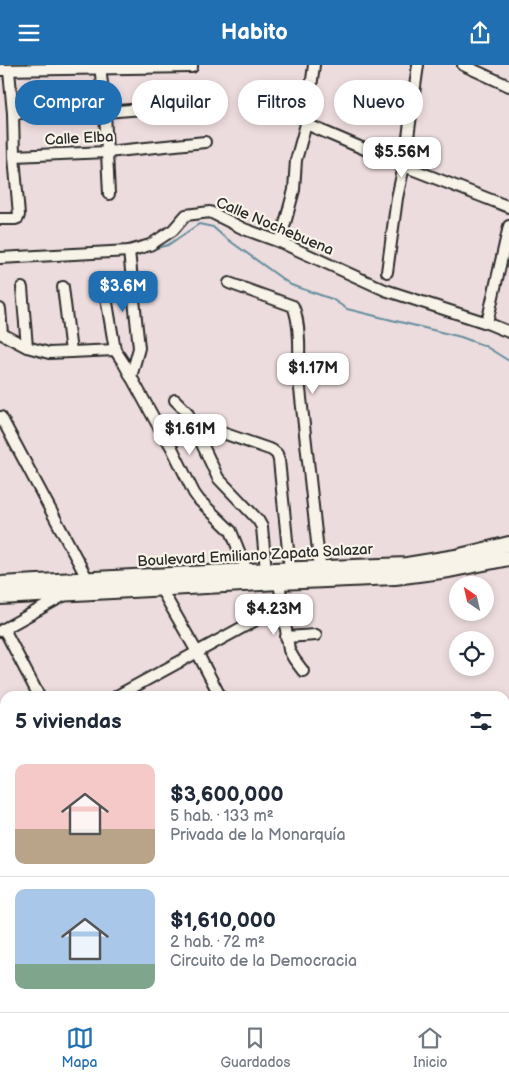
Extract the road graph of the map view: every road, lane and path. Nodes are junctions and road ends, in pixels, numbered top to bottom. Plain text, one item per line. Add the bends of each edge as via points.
1 (314, 65) edge
2 (418, 65) edge
3 (464, 65) edge
4 (192, 66) edge
5 (101, 67) edge
6 (4, 71) edge
7 (102, 80) edge
8 (312, 80) edge
9 (509, 86) edge
10 (13, 113) joint
11 (106, 125) edge
12 (306, 125) edge
13 (308, 125) edge
14 (205, 142) dead end
15 (107, 152) junction
16 (14, 156) junction
17 (404, 166) junction
18 (109, 194) dead end
19 (509, 207) edge
20 (0, 219) edge
21 (509, 226) edge
22 (280, 243) junction
23 (129, 251) junction
24 (0, 258) edge
25 (387, 272) dead end
26 (229, 283) dead end
27 (104, 285) dead end
28 (64, 287) dead end
29 (22, 288) dead end
30 (0, 309) edge
31 (487, 323) junction
32 (509, 332) edge
33 (27, 347) junction
34 (115, 350) junction
35 (71, 352) junction
36 (131, 377) junction
37 (175, 400) dead end
38 (0, 417) edge
39 (191, 422) junction
40 (509, 544) edge
41 (509, 557) edge
42 (320, 569) junction
43 (290, 570) junction
44 (247, 571) junction
45 (266, 571) junction
46 (88, 580) junction
47 (161, 582) junction
48 (279, 582) junction
49 (0, 584) edge
50 (66, 594) junction
51 (0, 597) edge
52 (284, 613) junction
53 (303, 613) dead end
54 (254, 621) dead end
55 (2, 630) edge
56 (316, 635) dead end
57 (286, 637) junction
58 (197, 652) junction
59 (303, 671) dead end
60 (36, 691) edge
61 (127, 691) edge
62 (217, 691) edge

1 - 8 street
2 - 17 street
3 - 9 street
4 - 5 street
5 - 6 street
5 - 7 street
6 - 10 street
10 - 16 street
11 - 15 street
12 - 22 street
13 - 17 street
14 - 15 street, Calle Elba
15 - 16 street, Calle Elba
15 - 18 street
16 - 20 street via 19,215 15,219
17 - 19 street
17 - 25 street
21 - 31 street
22 - 23 street, Calle Nochebuena via 210,212 186,215 173,230 150,245
22 - 31 street, Calle Nochebuena via 385,290
23 - 24 street, Calle Nochebuena
23 - 36 street via 139,348
26 - 42 street via 293,306 296,313 299,380
27 - 34 street
28 - 35 street
29 - 33 street
30 - 33 street via 2,334
31 - 32 street, Calle Nochebuena
33 - 35 street via 49,353
34 - 35 street
34 - 36 street
36 - 44 street via 194,493 231,531
37 - 39 street via 187,412
38 - 46 street
39 - 43 street via 277,454
39 - 45 street via 218,478 262,527
40 - 42 main road, Boulevard Emiliano Zapata Salazar via 407,565
41 - 48 main road, Boulevard Emiliano Zapata Salazar via 418,575
42 - 43 main road, Boulevard Emiliano Zapata Salazar
43 - 45 main road, Boulevard Emiliano Zapata Salazar
44 - 45 main road, Boulevard Emiliano Zapata Salazar
44 - 47 main road, Boulevard Emiliano Zapata Salazar
46 - 47 main road, Boulevard Emiliano Zapata Salazar
46 - 49 main road, Boulevard Emiliano Zapata Salazar
47 - 48 main road, Boulevard Emiliano Zapata Salazar
47 - 50 main road, Boulevard Emiliano Zapata Salazar
47 - 58 street
48 - 52 street
50 - 51 main road, Boulevard Emiliano Zapata Salazar
50 - 55 street
52 - 53 street
52 - 57 street
54 - 58 street
55 - 60 street
56 - 57 street
57 - 59 street via 289,650
58 - 61 street
58 - 62 street

